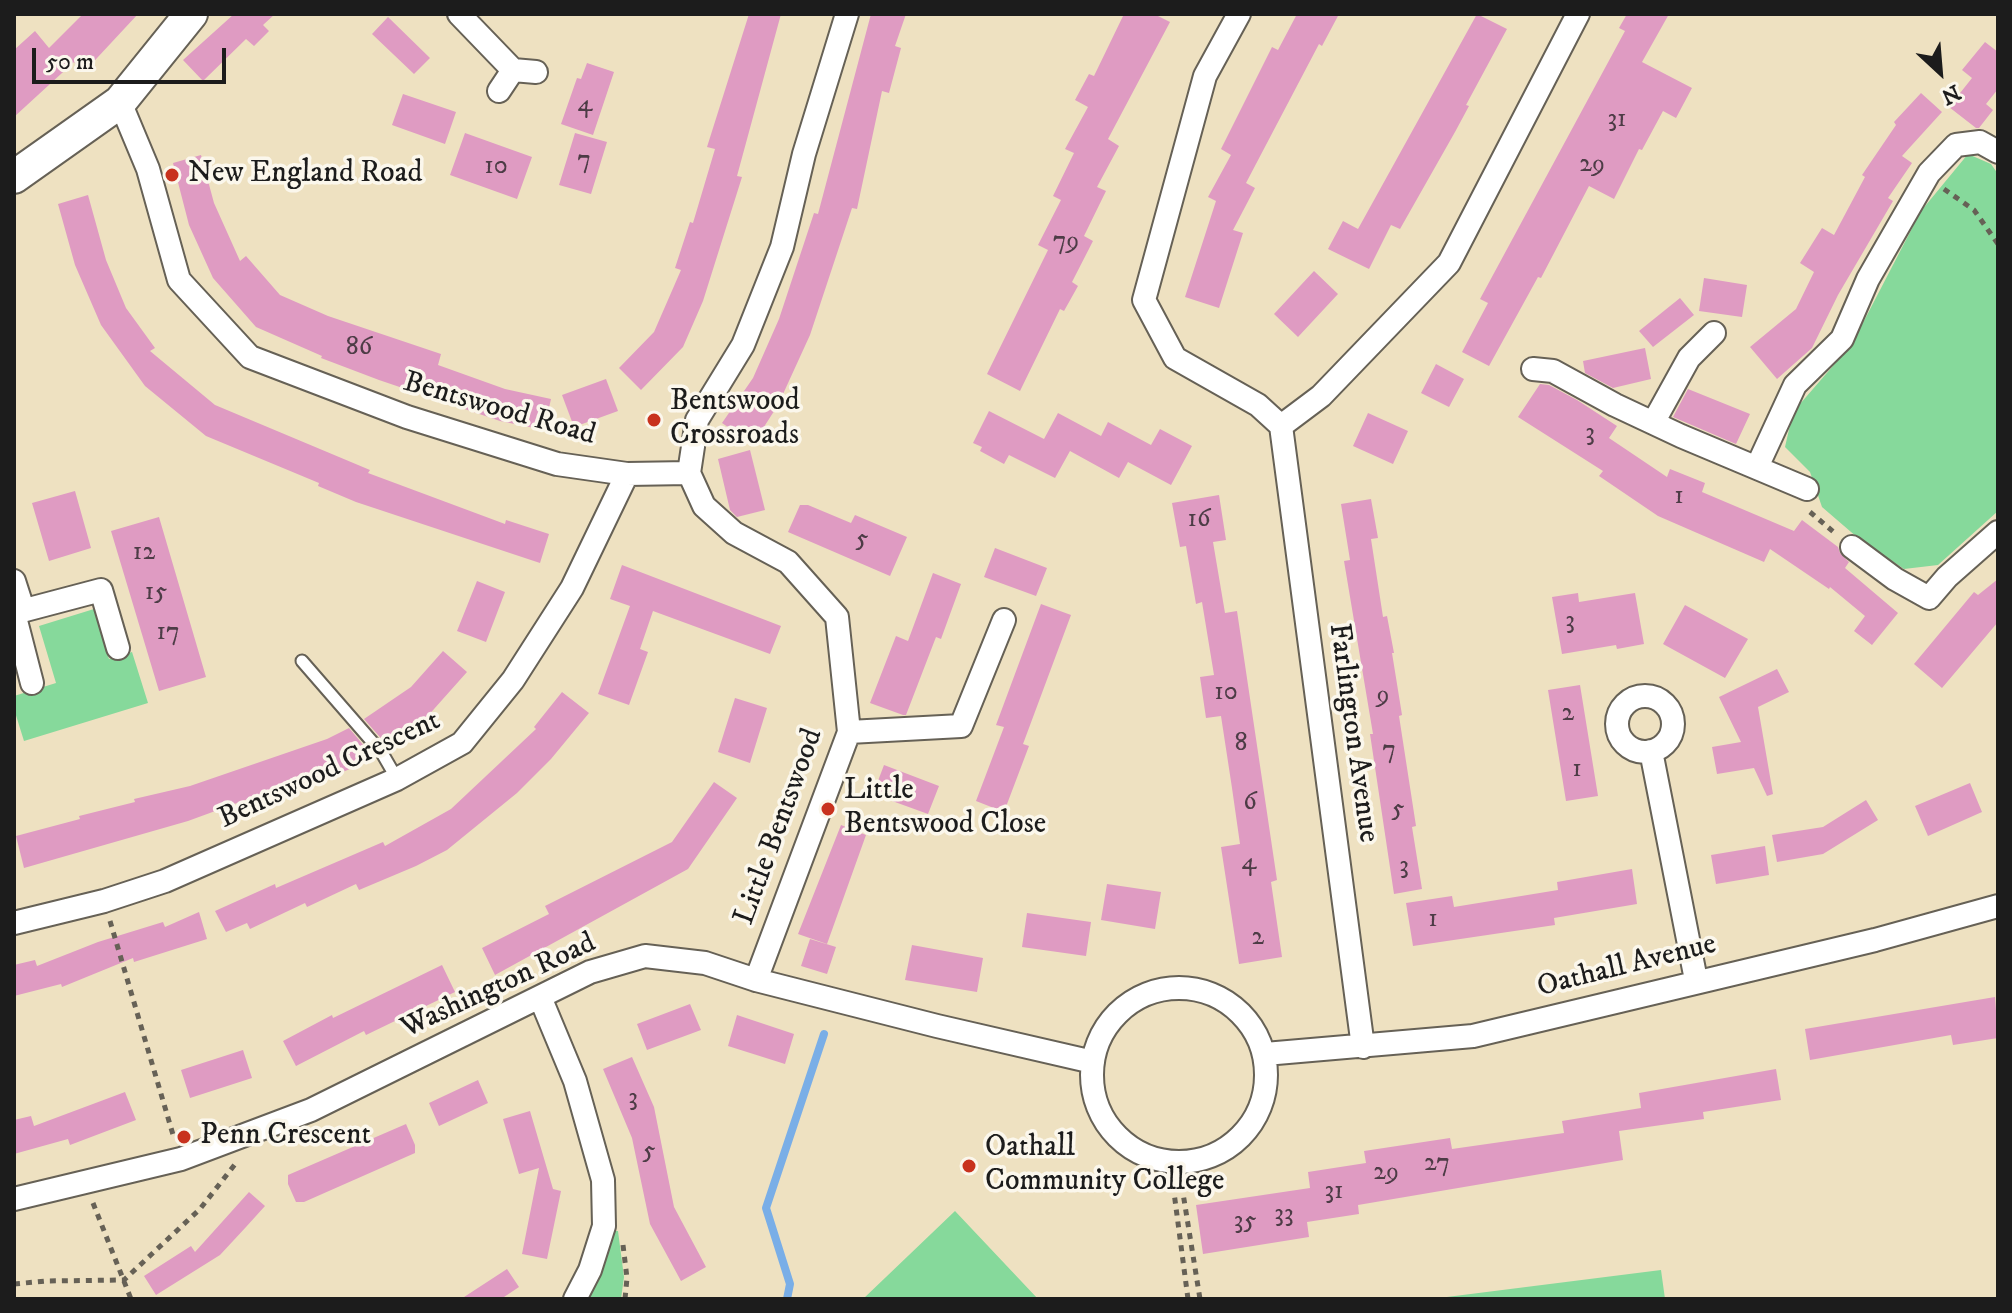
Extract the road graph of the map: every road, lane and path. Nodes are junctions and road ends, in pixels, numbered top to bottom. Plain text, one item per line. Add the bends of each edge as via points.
1 (191, 14) edge
2 (847, 14) edge
3 (1239, 14) edge
4 (1578, 14) edge
5 (465, 16) edge
6 (499, 91) dead end
7 (120, 102) junction
8 (1998, 152) edge
9 (14, 177) edge
10 (1926, 178) junction
11 (1998, 244) edge
12 (1714, 333) dead end
13 (1533, 369) dead end
14 (1653, 423) junction
15 (1281, 426) junction
16 (1757, 467) junction
17 (689, 473) junction
18 (627, 474) junction
19 (1807, 489) joint
20 (1998, 532) edge
21 (1852, 547) joint
22 (14, 581) edge
23 (23, 609) junction
24 (1004, 620) dead end
25 (118, 648) dead end
26 (302, 661) dead end
27 (32, 683) dead end
28 (849, 732) junction
29 (1651, 751) dead end
30 (397, 779) junction
31 (104, 901) junction
32 (1998, 906) edge
33 (14, 923) edge
34 (756, 980) junction
35 (1696, 980) junction
36 (540, 997) junction
37 (1363, 1047) junction
38 (1265, 1054) junction
39 (1093, 1062) junction
40 (181, 1159) junction
41 (237, 1162) dead end
42 (1174, 1162) junction
43 (84, 1181) junction
44 (14, 1199) edge
45 (604, 1226) junction
46 (124, 1280) junction
47 (14, 1284) edge
48 (131, 1299) edge
49 (575, 1299) edge
50 (625, 1299) edge
51 (1188, 1299) edge
52 (1200, 1299) edge

1 - 7 street
2 - 17 street via 782,247 743,345 697,420
3 - 15 street via 1205,76 1144,300 1175,358 1258,405
4 - 15 street via 1449,263 1321,396
5 - 6 street via 524,71
7 - 9 street
7 - 18 street, Bentswood Road via 148,169 179,280 250,357 407,417 557,464
8 - 10 street via 1980,142 1956,145
10 - 11 path via 1974,210
10 - 16 street via 1868,279 1842,339 1795,385
12 - 14 street via 1689,358
13 - 14 street via 1553,371
14 - 16 street
15 - 37 street, Farlington Avenue
16 - 19 street
17 - 18 street, Bentswood Road
17 - 28 street, Little Bentswood via 704,506 734,533 788,562 837,617
18 - 30 street, Bentswood Crescent via 572,588 513,680 462,743
19 - 21 path via 1805,506
20 - 21 street via 1929,598
22 - 23 street
23 - 25 street via 101,590
23 - 27 street via 14,613
24 - 28 street via 961,726
26 - 30 lane via 382,753
28 - 34 street, Little Bentswood
29 - 35 street
30 - 31 street, Bentswood Crescent via 165,881
31 - 33 street, Bentswood Crescent
31 - 40 path
32 - 35 street, Oathall Avenue
34 - 36 street, Washington Road via 705,963 645,956 590,972
34 - 39 street, Washington Road
35 - 37 street, Oathall Avenue via 1473,1036
36 - 40 street, Washington Road via 311,1110
36 - 45 street via 575,1081 603,1180
37 - 38 street, Oathall Avenue
38 - 39 street via 1253,1027 1232,1005 1206,991 1176,987 1146,993 1121,1009 1102,1033
38 - 42 street via 1267,1082 1260,1109 1245,1133 1223,1150
39 - 42 street via 1093,1089 1102,1116 1119,1138 1142,1154
40 - 43 street, Washington Road
41 - 46 path via 200,1209
42 - 51 path
42 - 52 path
43 - 44 street, Washington Road
43 - 46 path
45 - 49 street
45 - 50 path via 621,1229
46 - 47 path
46 - 48 path

